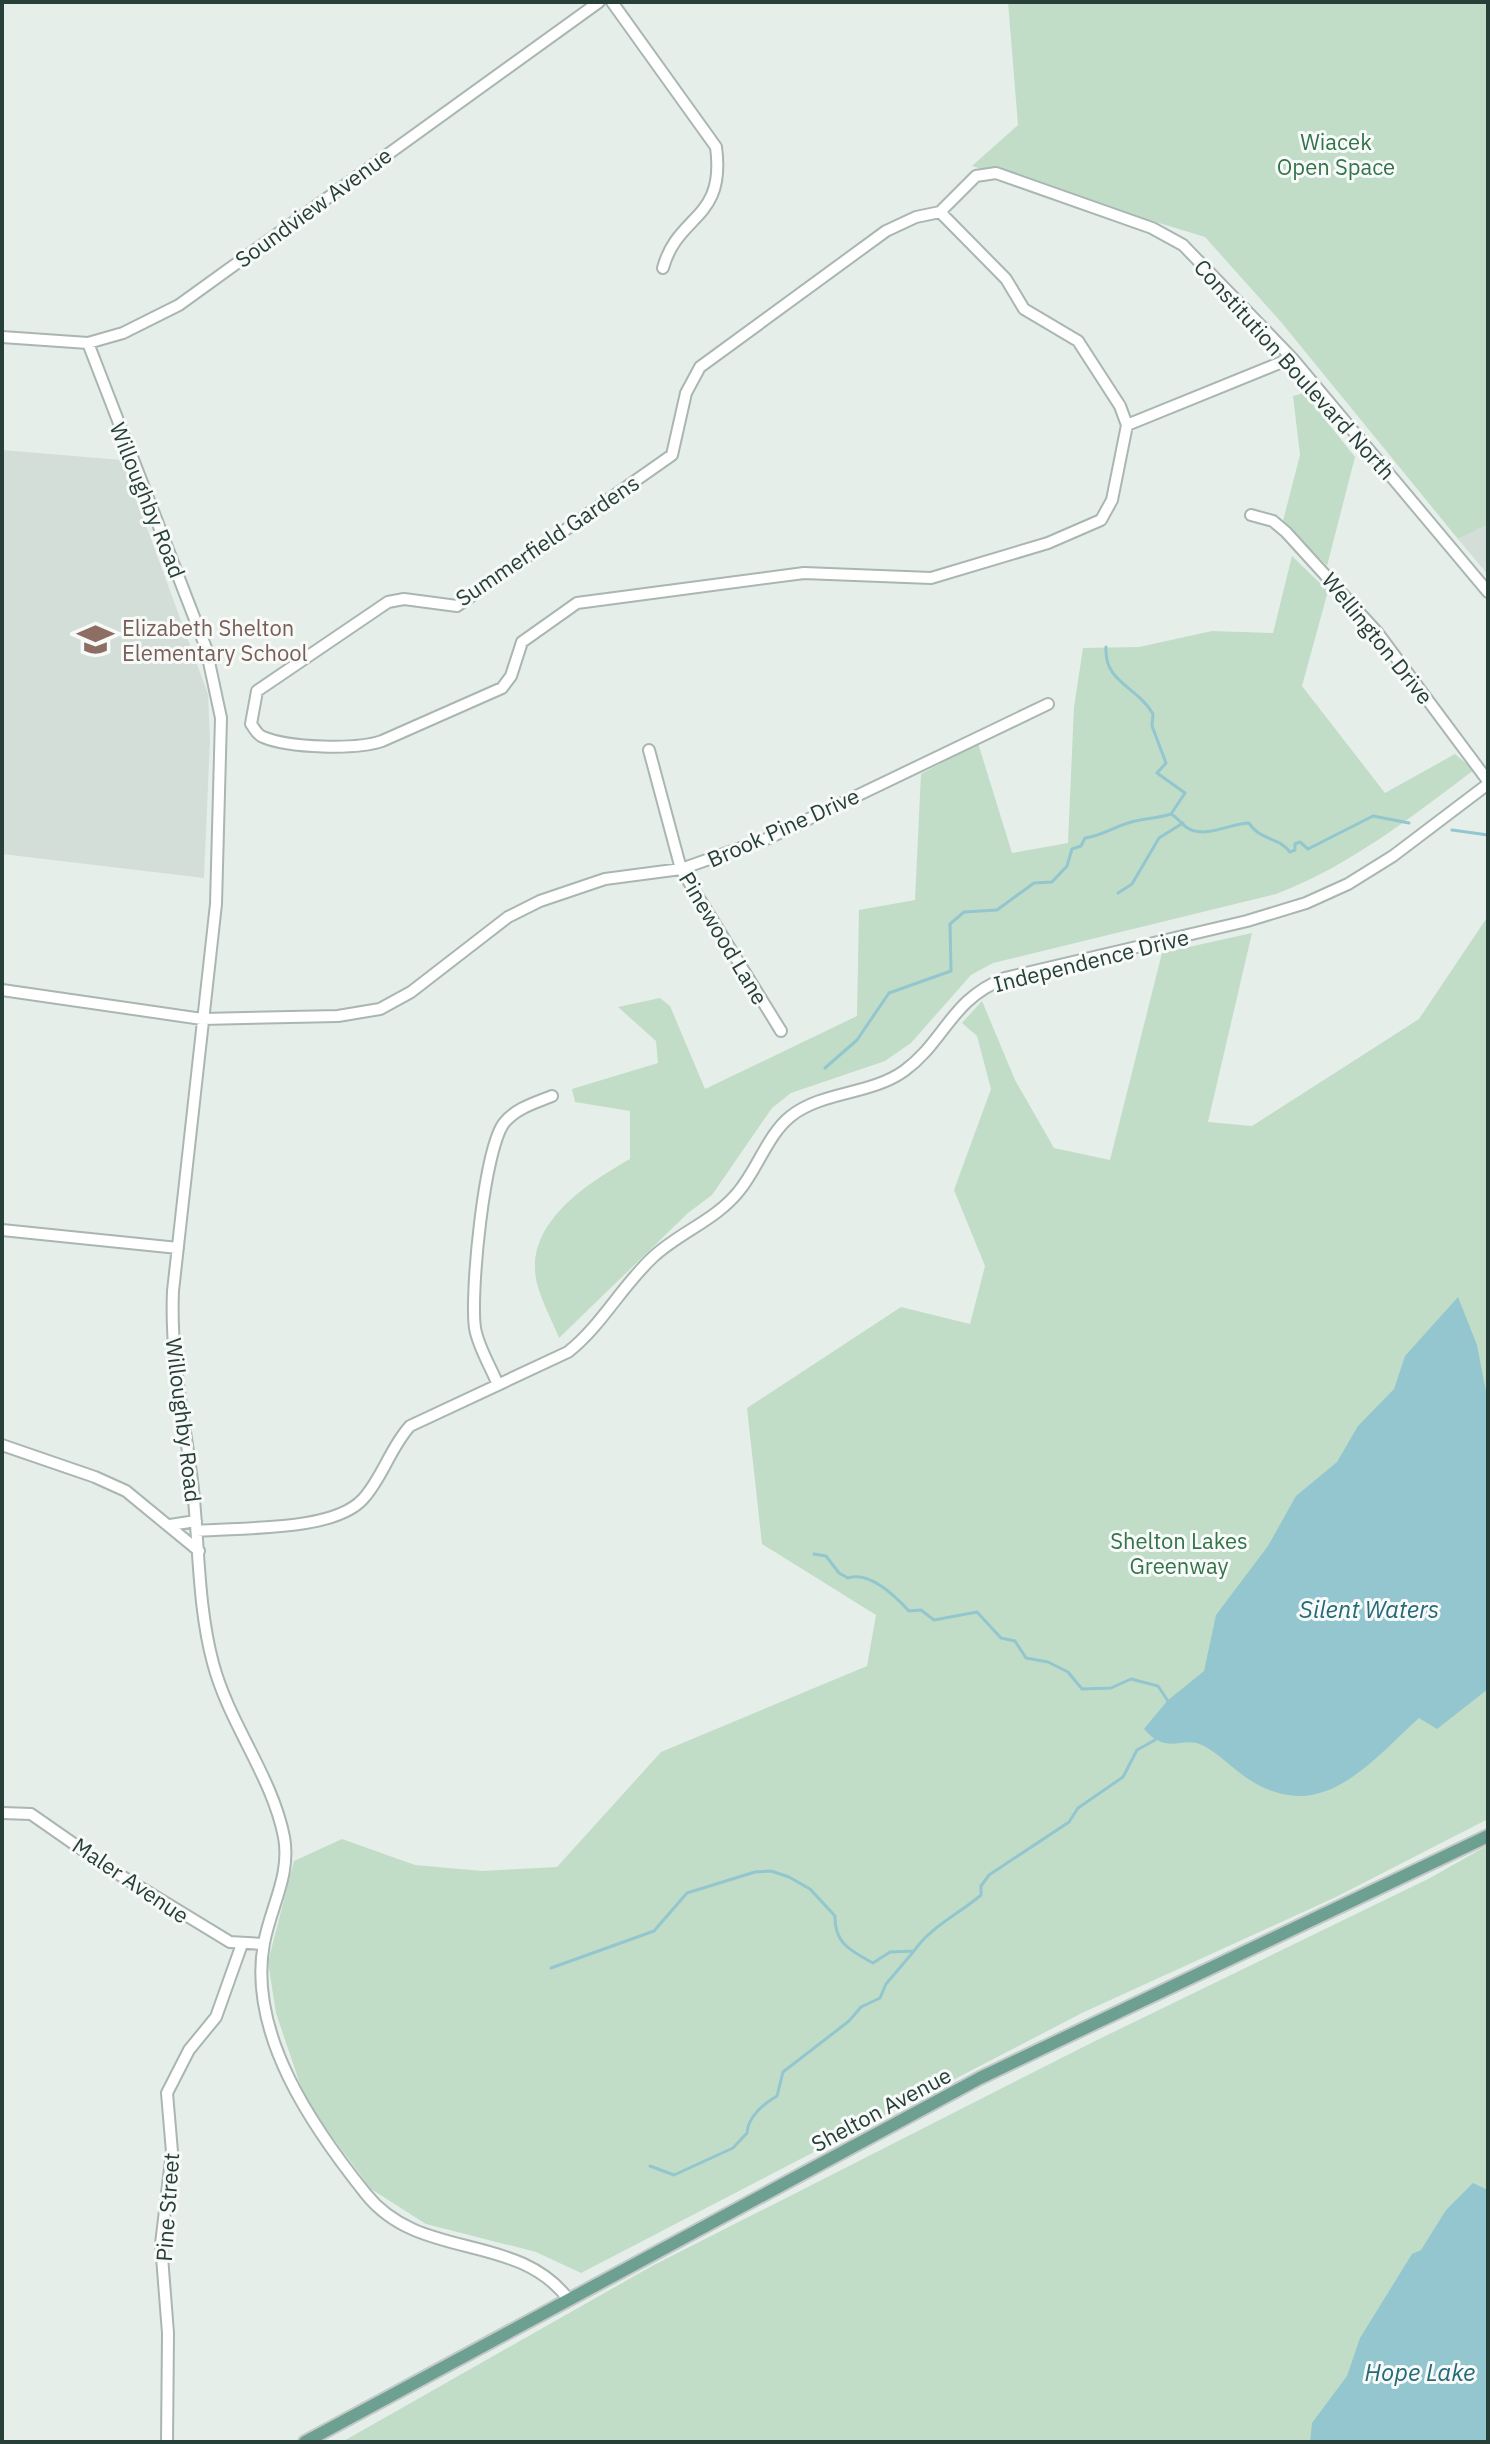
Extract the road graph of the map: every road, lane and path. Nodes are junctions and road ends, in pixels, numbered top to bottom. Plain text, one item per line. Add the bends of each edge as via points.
1 (599, 2) edge
2 (612, 2) edge
3 (940, 212) junction
4 (663, 268) dead end
5 (2, 337) edge
6 (88, 343) junction
7 (1292, 358) junction
8 (1127, 425) junction
9 (1251, 515) dead end
10 (1488, 592) edge
11 (1048, 704) dead end
12 (649, 750) dead end
13 (1488, 783) edge
14 (681, 869) junction
15 (2, 990) edge
16 (202, 1019) junction
17 (781, 1031) dead end
18 (552, 1096) dead end
19 (2, 1230) edge
20 (178, 1248) junction
21 (498, 1385) junction
22 (2, 1445) edge
23 (170, 1525) junction
24 (197, 1526) junction
25 (199, 1551) junction
26 (2, 1813) edge
27 (1488, 1836) edge
28 (242, 1944) junction
29 (263, 1944) junction
30 (569, 2300) junction
31 (167, 2442) edge
32 (305, 2442) edge

1 - 6 street, Soundview Avenue via 179,305
2 - 4 street via 716,147 714,196 669,246
3 - 7 street, Constitution Boulevard North via 976,176 996,173 1152,228 1203,263
3 - 8 street via 1006,279 1024,309 1078,341
3 - 8 street, Summerfield Gardens via 886,231 700,367 686,393 672,455 457,606 388,602 257,691 251,724 260,736 364,748 382,741 502,688 522,642 577,603 804,573 931,578 1048,543 1101,520 1112,500
5 - 6 street, Soundview Avenue
6 - 16 street, Willoughby Road via 206,648 219,701 216,904
7 - 8 street
7 - 10 street, Constitution Boulevard North
9 - 13 street, Wellington Drive via 1273,521 1286,532 1367,621
11 - 14 street, Brook Pine Drive via 769,838
12 - 14 street, Pinewood Lane
13 - 21 street, Independence Drive via 1393,856 1317,898 1247,921 1005,978 977,991 902,1072 791,1116 727,1205 649,1261 590,1334 552,1362
14 - 16 street, Brook Pine Drive via 605,879 540,901 508,917 411,992 380,1009 338,1016
14 - 17 street, Pinewood Lane
15 - 16 street, Brook Pine Drive
16 - 20 street, Willoughby Road
18 - 21 street via 520,1109 504,1124 486,1177 475,1330
19 - 20 street
20 - 24 street, Willoughby Road via 172,1348
21 - 24 street, Independence Drive via 410,1426 365,1497 346,1513 320,1520
22 - 23 street via 112,1484
23 - 24 street, Independence Drive
23 - 25 street
24 - 25 street, Willoughby Road
25 - 29 street, Willoughby Road via 212,1663 284,1837 283,1880
26 - 28 street, Maler Avenue via 31,1814 179,1913
27 - 30 main road, Shelton Avenue via 980,2078
28 - 29 street, Maler Avenue
28 - 31 street, Pine Street via 216,2017 189,2050 167,2093 172,2152 161,2244 168,2333
29 - 30 street, Willoughby Road via 265,2000 288,2079 324,2140 369,2198 416,2231 531,2264
30 - 32 main road, Shelton Avenue

